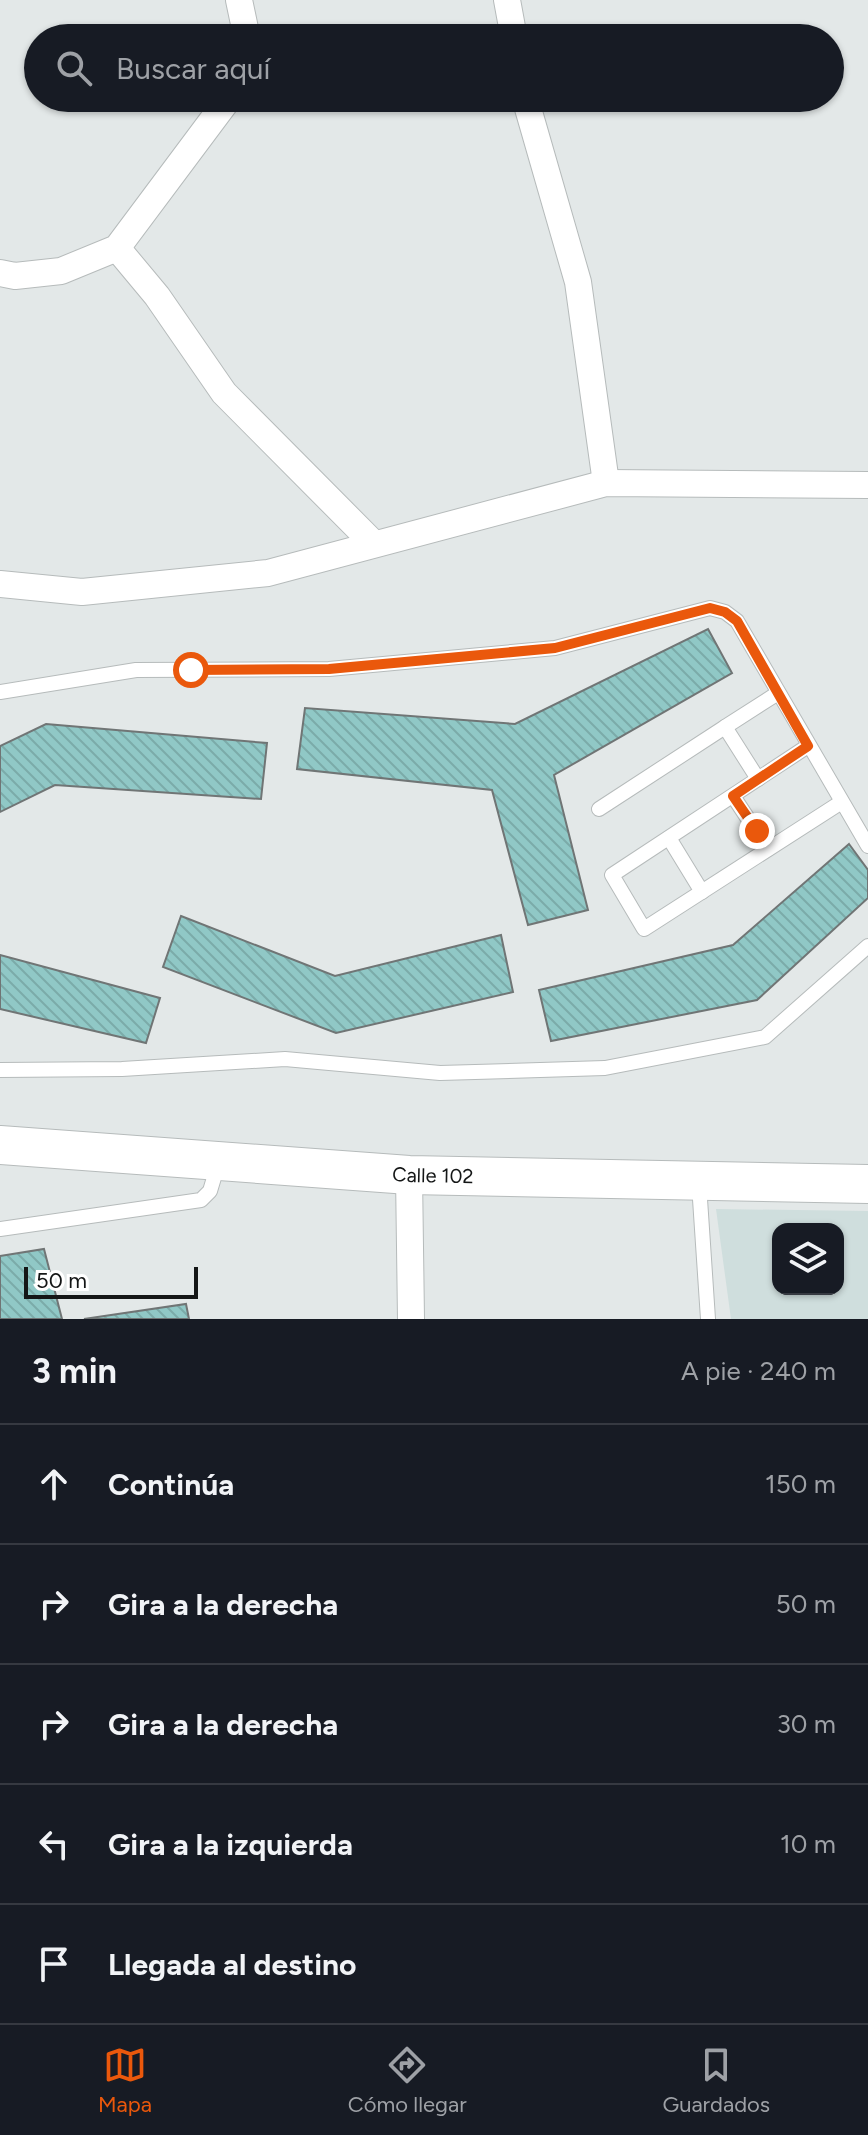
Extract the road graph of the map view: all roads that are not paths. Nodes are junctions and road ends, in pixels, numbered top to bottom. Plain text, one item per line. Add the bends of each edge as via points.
1 (239, 0) edge
2 (507, 0) edge
3 (244, 24) edge
4 (511, 24) edge
5 (219, 112) edge
6 (529, 112) edge
7 (117, 248) junction
8 (0, 273) edge
9 (606, 483) junction
10 (868, 485) edge
11 (374, 544) junction
12 (0, 584) edge
13 (0, 692) edge
14 (778, 693) junction
15 (725, 727) junction
16 (808, 746) junction
17 (758, 779) junction
18 (733, 796) junction
19 (840, 803) junction
20 (599, 809) dead end
21 (669, 838) junction
22 (868, 846) edge
23 (768, 849) junction
24 (702, 892) junction
25 (868, 946) edge
26 (0, 1070) edge
27 (0, 1145) edge
28 (219, 1161) junction
29 (409, 1175) junction
30 (698, 1181) junction
31 (868, 1184) edge
32 (0, 1229) edge
33 (411, 1319) edge
34 (708, 1319) edge

1 - 3 street
2 - 4 street
5 - 7 street
6 - 9 street via 578,282
7 - 8 street via 61,271
7 - 11 street via 224,393
9 - 10 street
9 - 11 street
11 - 12 street via 268,573 153,587 82,592
13 - 14 lane via 136,670 329,669 555,648 710,608 737,621
14 - 15 lane
14 - 16 lane
15 - 17 lane
15 - 20 lane
16 - 17 lane
16 - 19 lane
17 - 18 lane
18 - 21 lane
18 - 23 lane
19 - 22 lane
19 - 23 lane
21 - 24 lane
21 - 24 lane via 612,875 644,929
23 - 24 lane
25 - 26 lane via 765,1037 605,1068 440,1073 285,1059
27 - 28 main road, Calle 102
28 - 29 main road, Calle 102
28 - 32 lane via 210,1191 201,1200
29 - 30 main road, Calle 102
29 - 33 street
30 - 31 main road, Calle 102
30 - 34 lane

